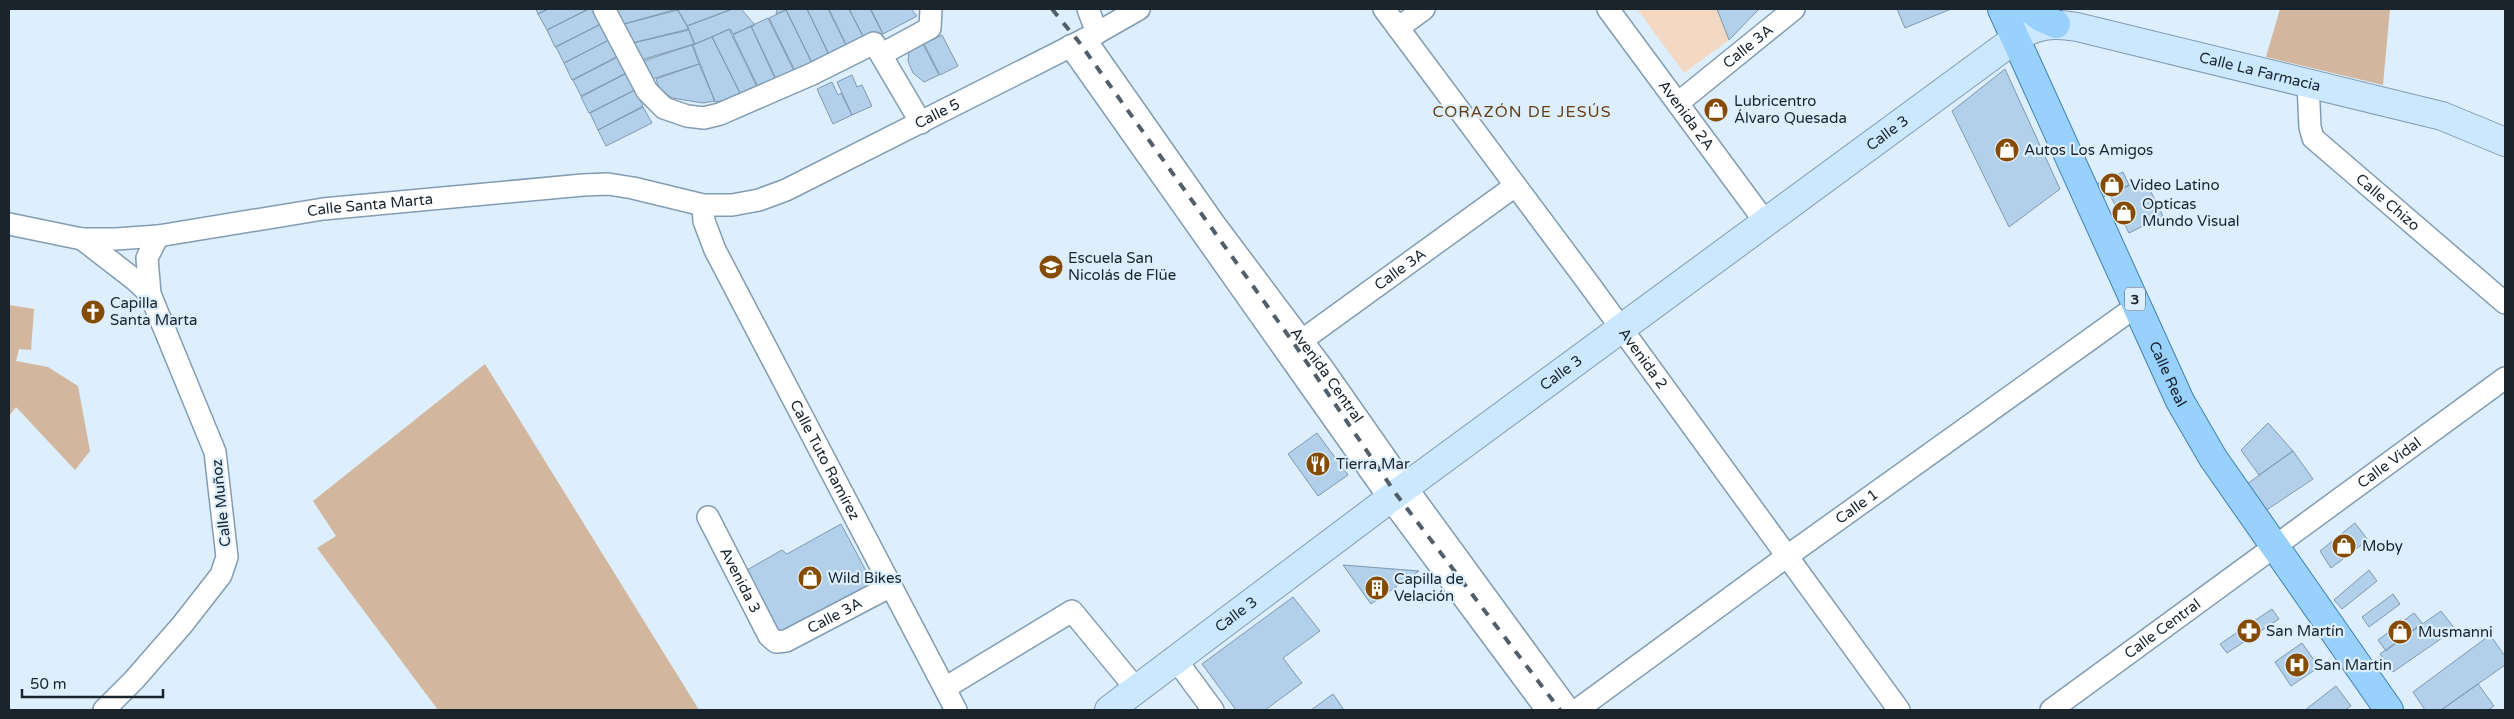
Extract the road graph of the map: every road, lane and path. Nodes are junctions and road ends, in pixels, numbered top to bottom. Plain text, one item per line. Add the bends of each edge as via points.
1 (604, 9) edge
2 (931, 9) edge
3 (1088, 9) edge
4 (1139, 9) edge
5 (1384, 9) edge
6 (1424, 9) edge
7 (1608, 9) edge
8 (1794, 9) edge
9 (2002, 9) edge
10 (2030, 9) edge
11 (2056, 24) junction
12 (1398, 28) junction
13 (1084, 39) junction
14 (2015, 39) junction
15 (882, 54) junction
16 (2308, 83) junction
17 (1678, 103) junction
18 (920, 123) junction
19 (2505, 142) edge
20 (1514, 186) junction
21 (703, 205) junction
22 (732, 206) joint
23 (1766, 223) junction
24 (9, 224) edge
25 (158, 236) junction
26 (82, 239) junction
27 (150, 294) junction
28 (2505, 303) edge
29 (2138, 305) junction
30 (1620, 328) junction
31 (1294, 345) junction
32 (2505, 378) edge
33 (1398, 493) junction
34 (708, 517) dead end
35 (2274, 549) junction
36 (1786, 557) junction
37 (891, 586) junction
38 (776, 642) joint
39 (1177, 661) junction
40 (946, 688) junction
41 (1137, 690) junction
42 (104, 710) edge
43 (956, 710) edge
44 (1109, 710) edge
45 (1213, 710) edge
46 (1547, 710) edge
47 (1569, 710) edge
48 (1577, 710) edge
49 (1899, 710) edge
50 (2051, 710) edge
51 (2388, 710) edge

1 - 15 street via 647,91 664,108 687,116 704,118 720,114 874,43
2 - 15 street via 930,28
3 - 13 street, Avenida Central
4 - 13 street, Calle 5
5 - 12 street, Avenida 2
6 - 12 street
7 - 17 street, Avenida 2A
8 - 17 street, Calle 3A
9 - 14 main road, Calle Real / 3
10 - 11 main road
11 - 14 main road, Calle La Farmacia via 2037,26
11 - 16 main road, Calle La Farmacia
12 - 20 street, Avenida 2
13 - 18 street, Calle 5
13 - 31 street, Avenida Central via 1214,223
14 - 23 main road, Calle 3
14 - 29 main road, Calle Real / 3
15 - 18 street
16 - 19 main road, Calle La Farmacia via 2442,116
16 - 28 street, Calle Chizo via 2313,138
17 - 23 street, Avenida 2A
18 - 22 street, Calle 5 via 786,190
20 - 30 street, Avenida 2
20 - 31 street, Calle 3A
21 - 22 street, Calle Santa Marta
21 - 25 street, Calle Santa Marta via 633,188 583,185 323,209
21 - 37 street, Calle Tuto Ramírez via 704,221 715,250
23 - 30 main road, Calle 3
24 - 26 street, Calle Santa Marta
25 - 26 street, Calle Santa Marta
25 - 27 street, Calle Muñoz via 147,258
26 - 27 street, Calle Muñoz
27 - 42 street, Calle Muñoz via 215,452 227,557 221,575 182,625
29 - 35 main road, Calle Real / 3 via 2180,402
29 - 36 street, Calle 1
30 - 33 main road, Calle 3
30 - 36 street, Avenida 2
31 - 33 street, Avenida Central
32 - 35 street, Calle Vidal
33 - 39 main road, Calle 3
33 - 46 street, Avenida Central
33 - 47 street, Avenida Central
34 - 38 street, Avenida 3 via 769,636
35 - 50 street, Calle Central
35 - 51 main road, Calle Real / 3
36 - 48 street, Calle 1
36 - 49 street, Avenida 2
37 - 38 street, Calle 3A via 786,641
37 - 40 street, Calle Tuto Ramírez
39 - 41 main road, Calle 3
39 - 45 street
40 - 41 street via 1072,611
40 - 43 street, Calle Tuto Ramírez
41 - 44 main road, Calle 3

